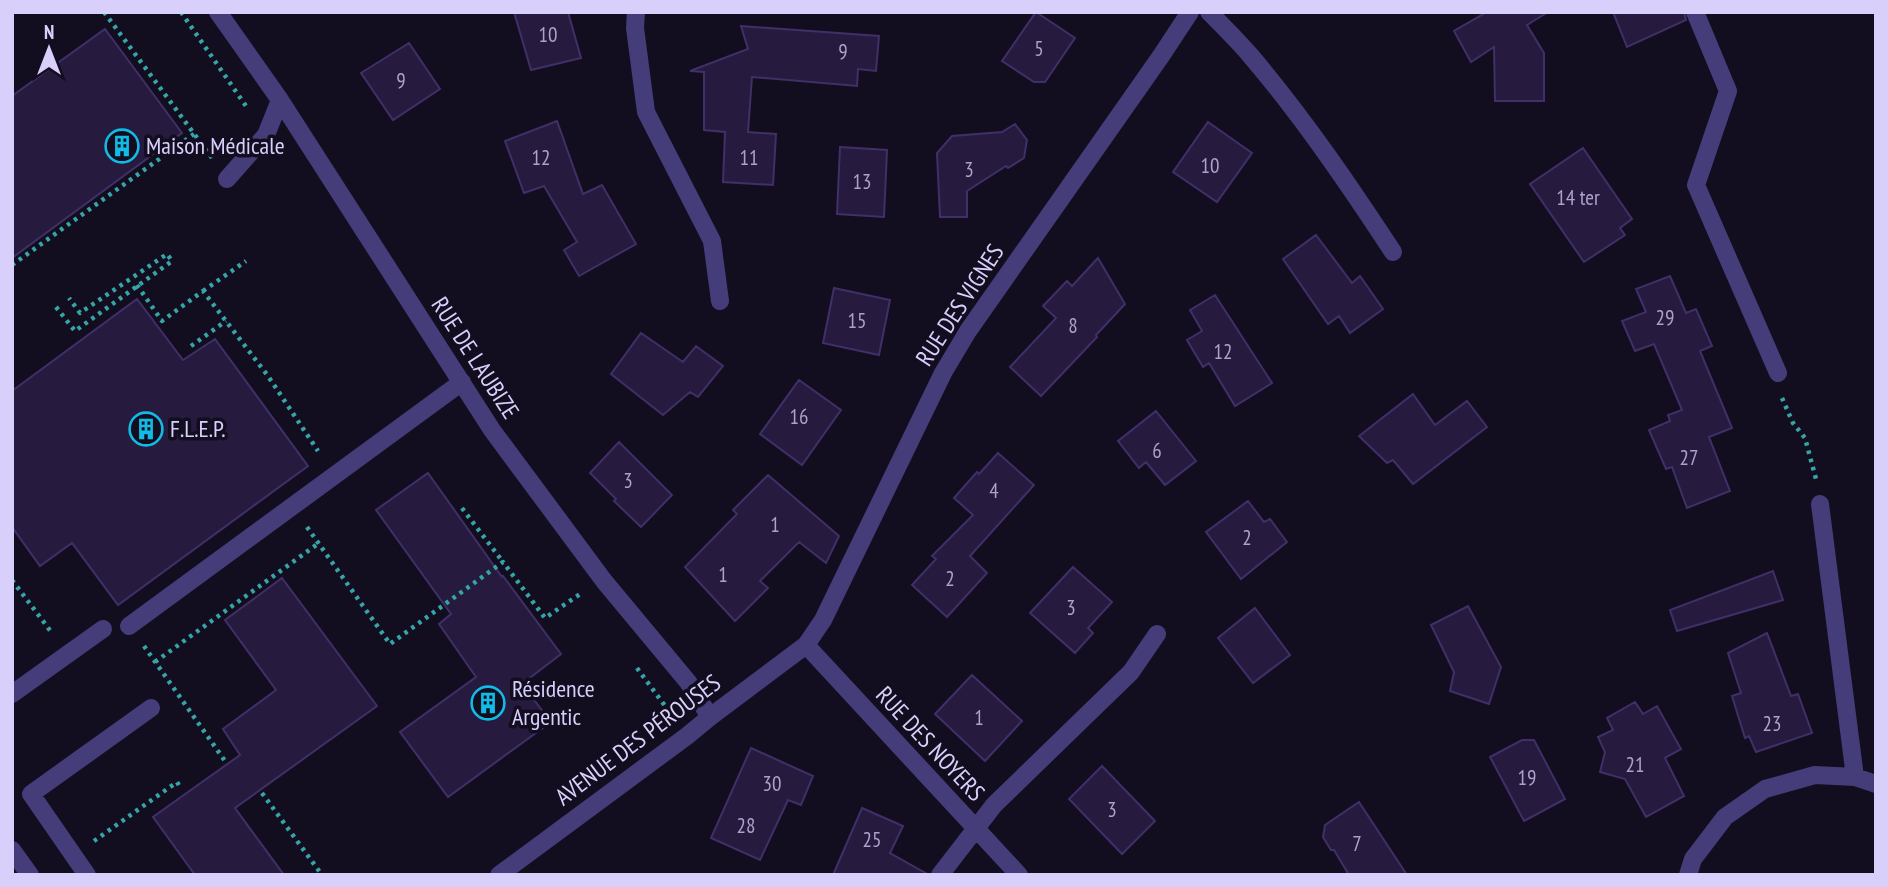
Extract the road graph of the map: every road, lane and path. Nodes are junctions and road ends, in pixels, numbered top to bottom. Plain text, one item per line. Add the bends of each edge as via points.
1 (104, 12) edge
2 (218, 12) edge
3 (636, 12) edge
4 (1190, 12) edge
5 (1209, 12) edge
6 (1695, 12) edge
7 (280, 100) junction
8 (194, 134) junction
9 (227, 179) joint
10 (1393, 251) dead end
11 (246, 261) dead end
12 (12, 265) edge
13 (137, 285) junction
14 (203, 291) junction
15 (69, 298) dead end
16 (720, 301) dead end
17 (56, 307) dead end
18 (226, 321) junction
19 (191, 346) dead end
20 (1778, 373) joint
21 (462, 382) junction
22 (318, 452) dead end
23 (1821, 504) joint
24 (292, 506) junction
25 (462, 508) dead end
26 (319, 543) junction
27 (503, 562) junction
28 (12, 580) edge
29 (604, 581) junction
30 (129, 626) dead end
31 (103, 629) dead end
32 (53, 634) dead end
33 (1157, 634) dead end
34 (806, 645) junction
35 (155, 662) dead end
36 (12, 694) edge
37 (151, 708) dead end
38 (710, 717) junction
39 (1855, 777) junction
40 (1876, 784) edge
41 (181, 789) dead end
42 (262, 793) dead end
43 (976, 830) junction
44 (12, 850) edge
45 (73, 856) junction
46 (30, 875) edge
47 (87, 875) edge
48 (322, 875) edge
49 (499, 875) edge
50 (940, 875) edge
51 (1019, 875) edge
52 (1688, 875) edge

1 - 8 path
2 - 7 street, RUE DE LAUBIZE
3 - 16 street via 646,112 712,241
4 - 34 street, RUE DES VIGNES via 968,331 943,373 824,620
5 - 10 street via 1250,55
6 - 20 street via 1728,91 1696,186
7 - 9 street via 266,135
7 - 21 street, RUE DE LAUBIZE
8 - 9 path
8 - 12 path
11 - 14 path
13 - 14 path via 162,321
13 - 15 path via 172,261 167,254 80,313
13 - 17 path via 75,331
14 - 18 path
18 - 19 path
18 - 22 path
20 - 23 path via 1782,399 1811,456
21 - 24 street
21 - 29 street, RUE DE LAUBIZE
23 - 39 street
24 - 26 path
24 - 30 street
25 - 27 path
26 - 27 path via 390,644
26 - 35 path
27 - 29 path via 545,618
28 - 32 path
29 - 38 street, RUE DE LAUBIZE via 688,682
31 - 36 street
33 - 43 street via 1131,672 994,805
34 - 38 street, AVENUE DES PÉROUSES
34 - 43 street, RUE DES NOYERS
37 - 45 street via 31,794
38 - 49 street, AVENUE DES PÉROUSES
39 - 40 street
39 - 52 street via 1815,775 1765,789 1725,817 1693,859
41 - 45 path via 177,782
42 - 48 path
43 - 50 street
43 - 51 street, RUE DES NOYERS
44 - 46 street
45 - 47 street

